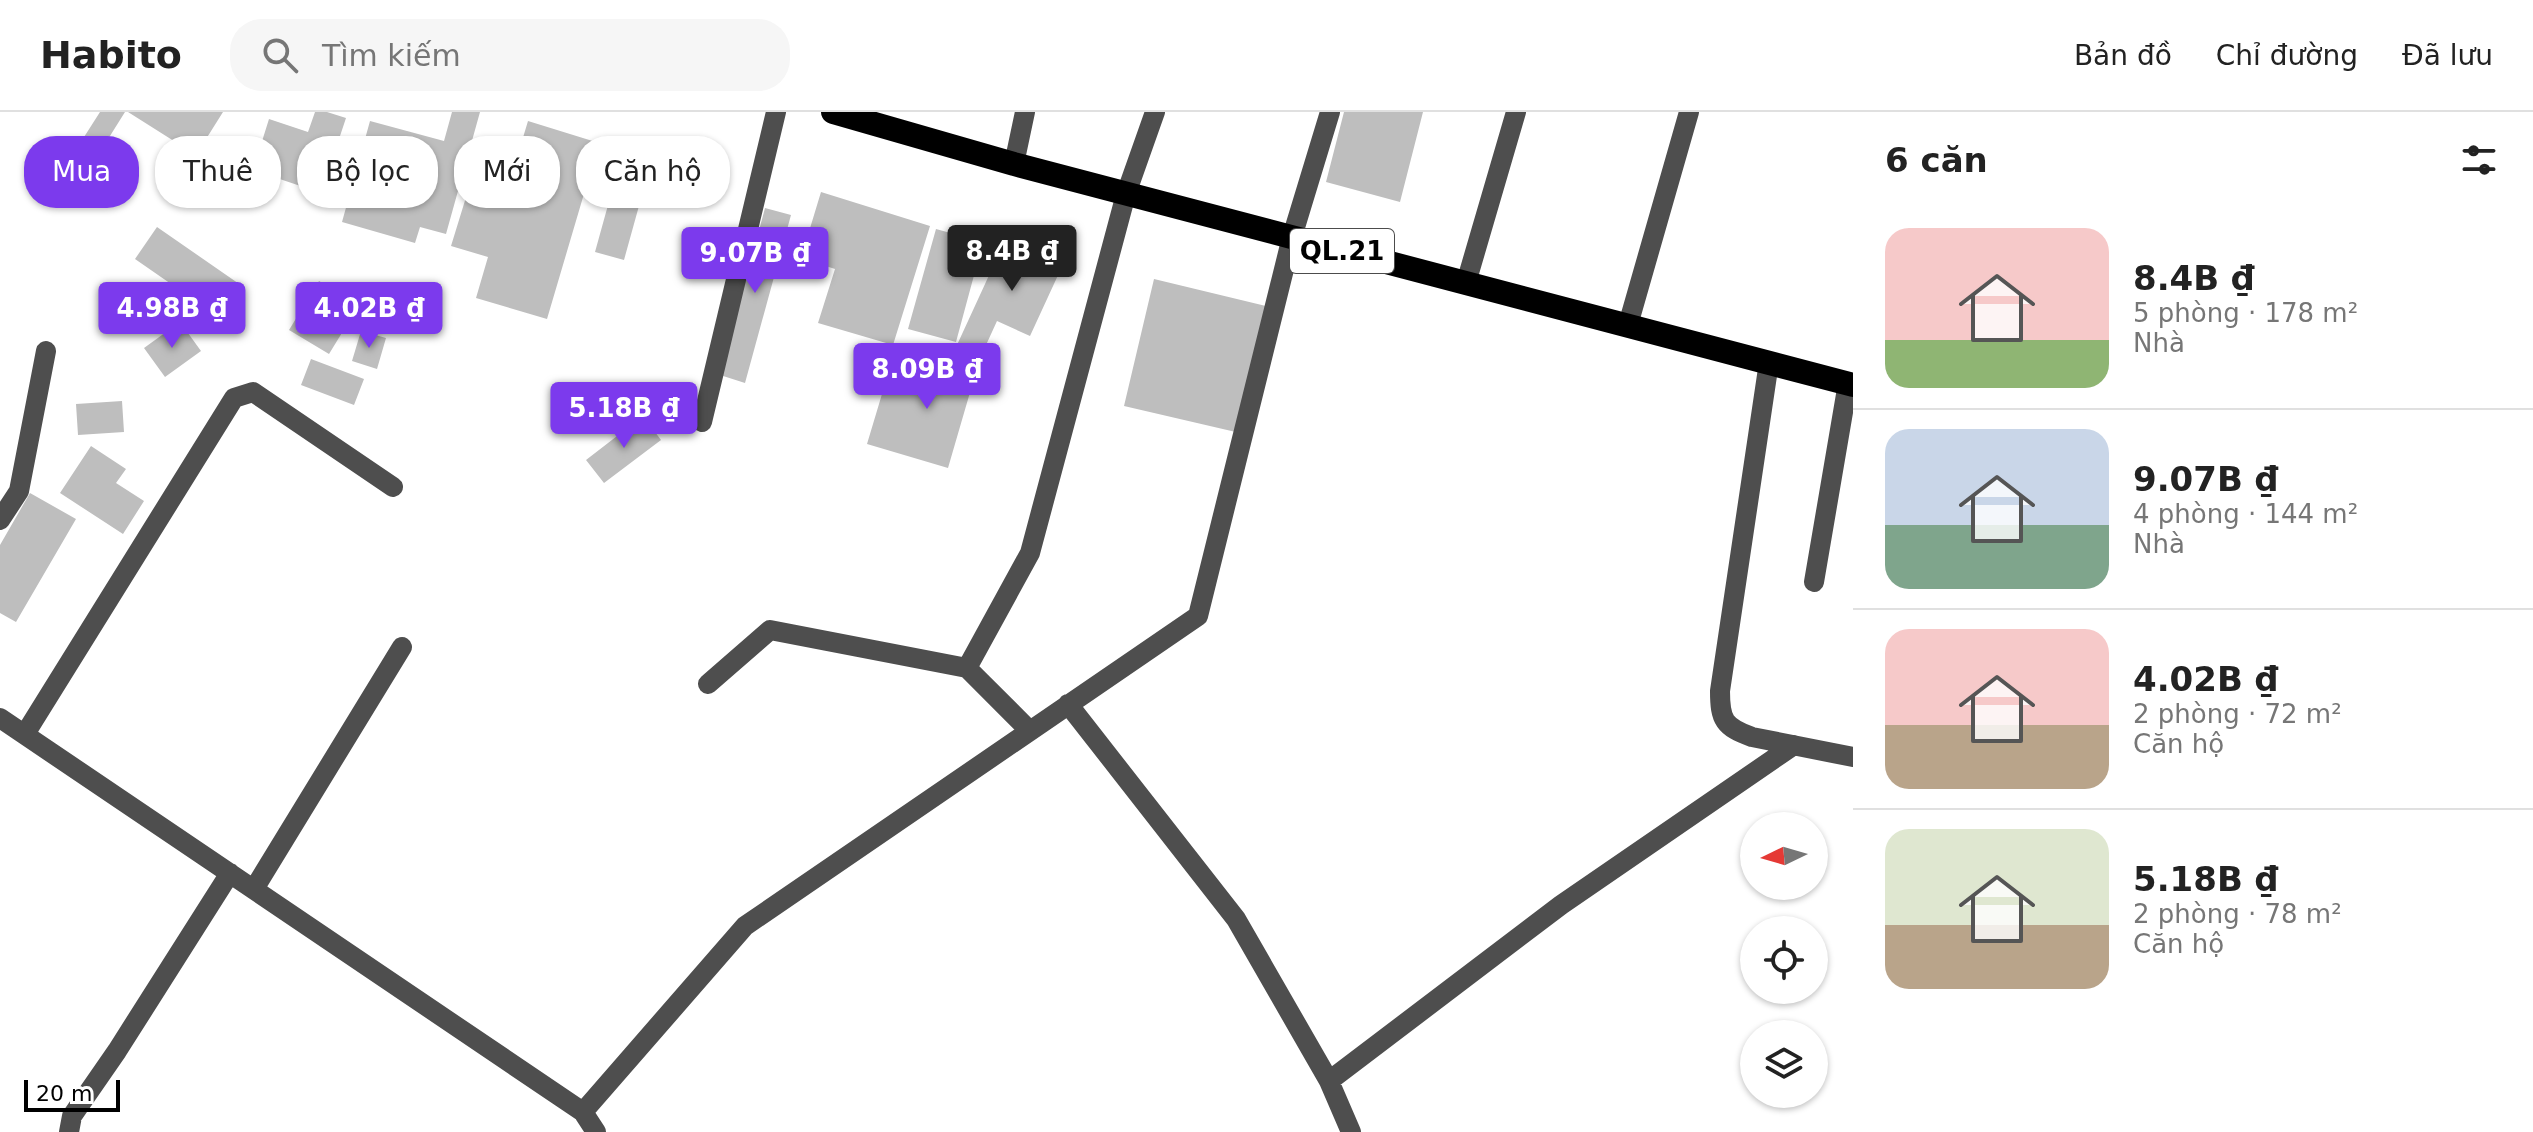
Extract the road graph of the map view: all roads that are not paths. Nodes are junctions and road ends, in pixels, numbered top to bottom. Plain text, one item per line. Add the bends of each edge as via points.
1 (776, 112) edge
2 (833, 112) edge
3 (1025, 112) edge
4 (1155, 112) edge
5 (1330, 112) edge
6 (1516, 112) edge
7 (1689, 112) edge
8 (1014, 164) junction
9 (1126, 194) junction
10 (1292, 237) junction
11 (1466, 283) junction
12 (1628, 325) junction
13 (46, 351) dead end
14 (1769, 362) junction
15 (1850, 384) edge
16 (702, 422) dead end
17 (393, 487) dead end
18 (0, 520) edge
19 (1814, 582) dead end
20 (402, 647) dead end
21 (967, 668) junction
22 (708, 684) dead end
23 (1068, 704) junction
24 (0, 718) edge
25 (1030, 731) junction
26 (25, 734) junction
27 (1794, 745) junction
28 (1853, 757) edge
29 (230, 873) junction
30 (254, 889) junction
31 (1329, 1081) junction
32 (583, 1112) junction
33 (69, 1132) edge
34 (596, 1132) edge
35 (1351, 1132) edge

1 - 16 street
2 - 8 highway, QL.21
3 - 8 street
4 - 9 street
5 - 10 street
6 - 11 street
7 - 12 street
8 - 9 highway, QL.21
9 - 10 highway, QL.21
9 - 21 street via 1030,553
10 - 11 highway, QL.21
10 - 23 street via 1198,616
11 - 12 highway, QL.21
12 - 14 highway, QL.21
13 - 18 street via 19,491
14 - 15 highway, QL.21
14 - 27 street via 1720,711 1737,732
15 - 19 street
17 - 26 street via 253,392 234,398
20 - 30 street
21 - 22 street via 770,630
21 - 25 street
23 - 25 street
23 - 31 street via 1236,919
24 - 26 street
25 - 32 street via 745,926
26 - 29 street
27 - 28 street
27 - 31 street via 1561,905
29 - 30 street
29 - 33 street via 72,1116
30 - 32 street
31 - 35 street
32 - 34 street

